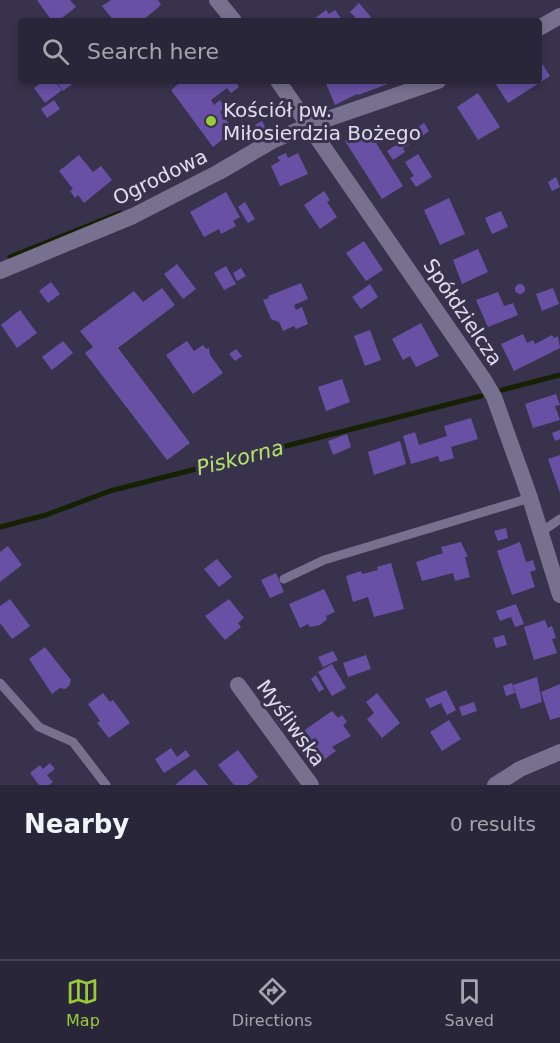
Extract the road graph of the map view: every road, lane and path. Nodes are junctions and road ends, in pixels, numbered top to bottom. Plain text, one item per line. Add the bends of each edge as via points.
1 (217, 0) edge
2 (560, 16) edge
3 (232, 18) edge
4 (542, 26) edge
5 (280, 84) edge
6 (429, 84) edge
7 (310, 125) junction
8 (0, 271) edge
9 (530, 498) junction
10 (560, 519) edge
11 (541, 532) junction
12 (284, 579) dead end
13 (560, 595) edge
14 (0, 683) edge
15 (238, 685) dead end
16 (560, 752) edge
17 (106, 785) edge
18 (310, 785) edge
19 (495, 785) edge

1 - 3 street
2 - 4 street
5 - 7 street, Spółdzielcza
6 - 7 street, Ogrodowa
7 - 8 street, Ogrodowa via 272,141 133,216
7 - 9 street, Spółdzielcza via 484,380 494,397
9 - 11 street, Spółdzielcza
9 - 12 lane via 324,560
10 - 11 lane
11 - 13 street, Spółdzielcza
14 - 17 lane via 39,727 73,742
15 - 18 street, Myśliwska
16 - 19 street

